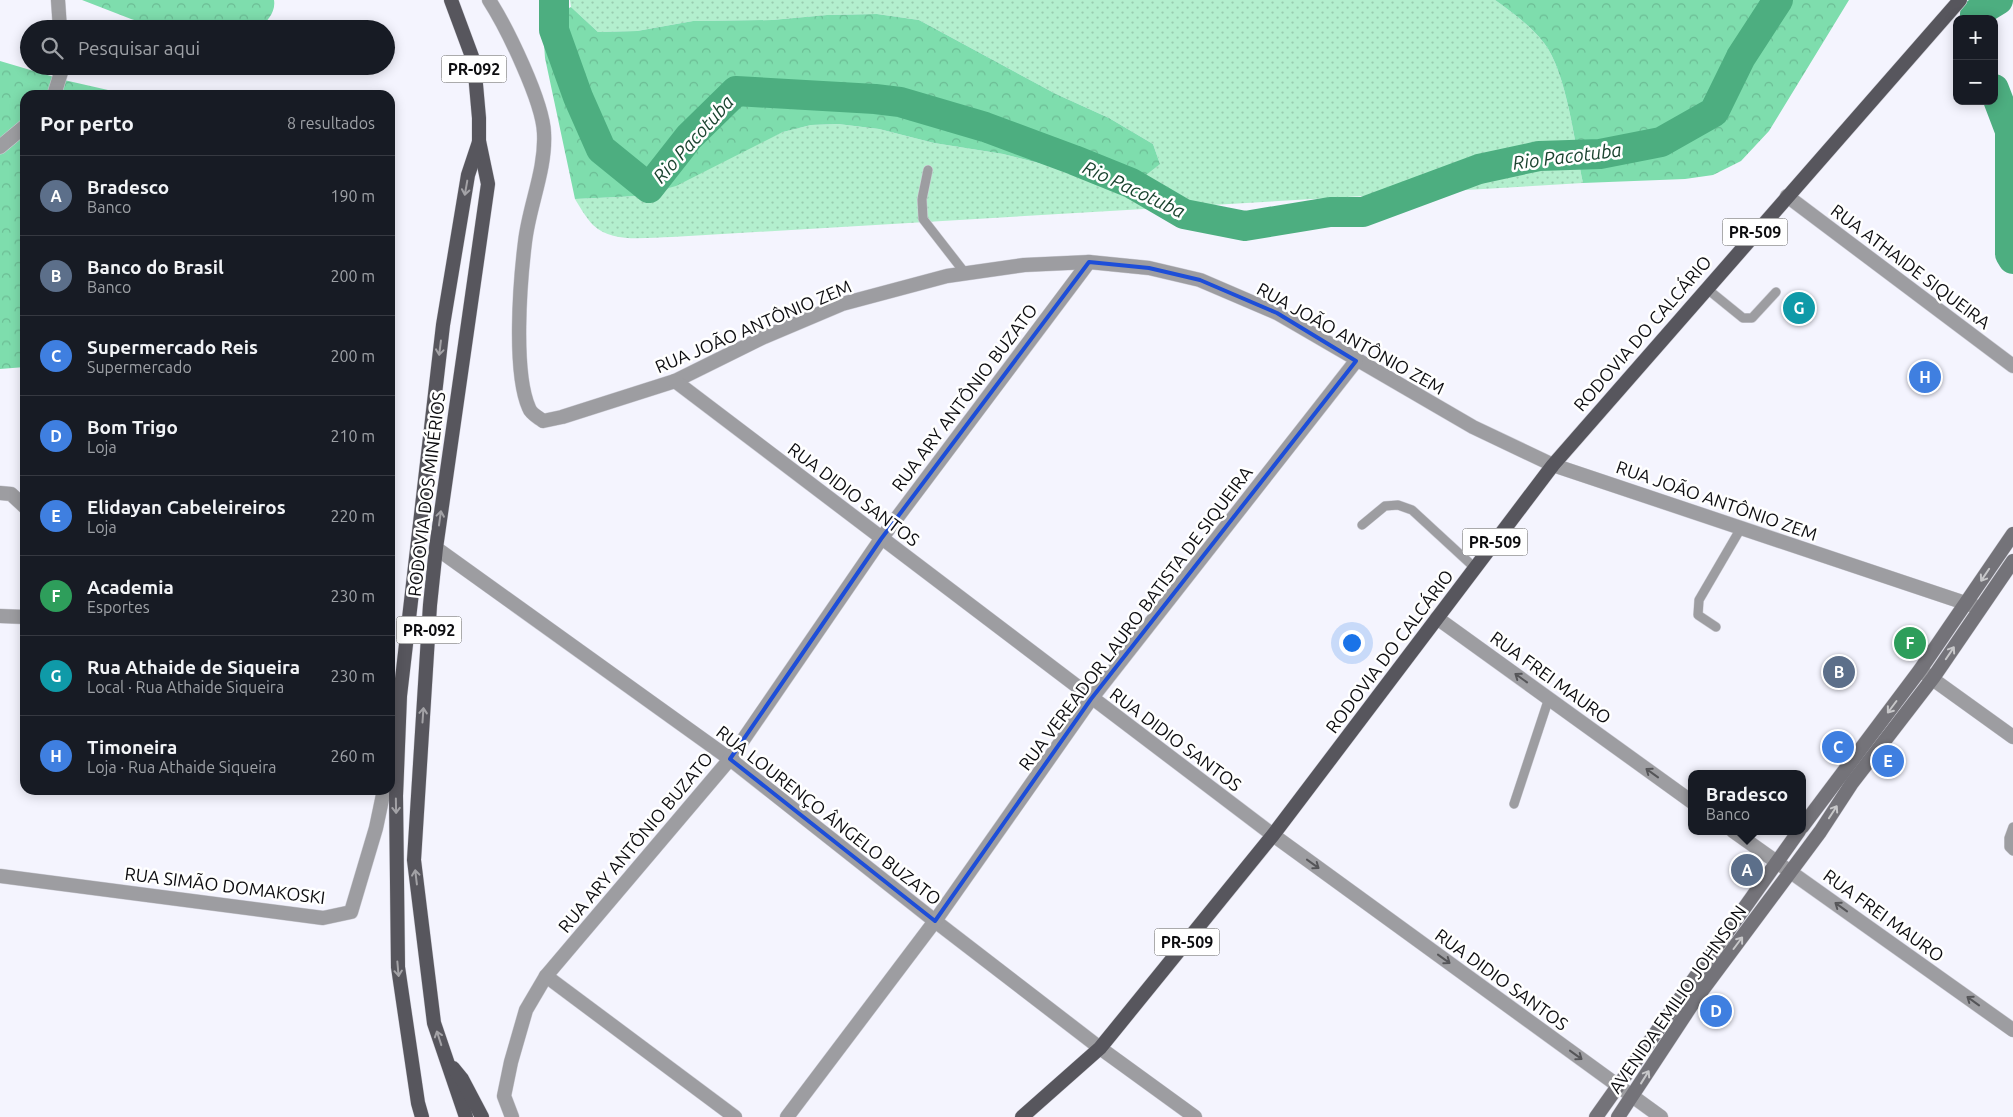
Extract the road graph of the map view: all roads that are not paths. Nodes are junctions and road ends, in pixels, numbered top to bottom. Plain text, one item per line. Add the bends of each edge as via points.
1 (58, 0) edge
2 (451, 0) edge
3 (489, 0) edge
4 (1960, 0) edge
5 (59, 20) edge
6 (60, 75) edge
7 (56, 90) edge
8 (20, 130) edge
9 (479, 141) junction
10 (0, 146) edge
11 (928, 170) dead end
12 (1787, 196) junction
13 (1089, 262) junction
14 (965, 273) junction
15 (1706, 288) junction
16 (1776, 292) dead end
17 (1356, 361) junction
18 (2013, 366) edge
19 (675, 381) junction
20 (1553, 465) junction
21 (0, 493) edge
22 (20, 502) edge
23 (1362, 525) dead end
24 (1741, 528) junction
25 (2013, 534) edge
26 (882, 539) junction
27 (436, 548) junction
28 (2013, 561) edge
29 (1475, 568) junction
30 (1966, 604) junction
31 (1980, 608) junction
32 (0, 616) edge
33 (20, 618) edge
34 (1437, 618) junction
35 (1716, 627) dead end
36 (1920, 670) junction
37 (1933, 678) junction
38 (1549, 698) junction
39 (1091, 699) junction
40 (395, 711) edge
41 (2013, 737) edge
42 (398, 753) junction
43 (395, 759) edge
44 (730, 759) junction
45 (383, 795) edge
46 (1688, 799) edge
47 (1514, 804) dead end
48 (1806, 822) edge
49 (2013, 827) edge
50 (1739, 835) edge
51 (1796, 835) edge
52 (1273, 836) junction
53 (2013, 851) edge
54 (1776, 862) junction
55 (1790, 871) junction
56 (0, 876) edge
57 (935, 921) junction
58 (546, 976) junction
59 (2013, 1030) edge
60 (1100, 1048) junction
61 (447, 1061) junction
62 (1618, 1086) junction
63 (1632, 1097) junction
64 (422, 1117) edge
65 (466, 1117) edge
66 (482, 1117) edge
67 (512, 1117) edge
68 (735, 1117) edge
69 (787, 1117) edge
70 (1022, 1117) edge
71 (1195, 1117) edge
72 (1596, 1117) edge
73 (1618, 1117) edge
74 (1661, 1117) edge

1 - 5 street
2 - 9 main road, RODOVIA DOS MINÉRIOS / PR-092 via 474,62
3 - 19 street, RUA JOÃO ANTÔNIO ZEM via 505,25 540,110 544,132 543,156 525,241 520,323 521,382 530,411 543,421
4 - 12 main road, RODOVIA DO CALCÁRIO / PR-509
6 - 7 street
8 - 10 street
27 -> 9 main road, RODOVIA DOS MINÉRIOS / PR-092 via 488,184
9 -> 40 main road, RODOVIA DOS MINÉRIOS / PR-092 via 468,175 443,324
11 - 14 lane via 922,199 923,219
12 - 15 main road, RODOVIA DO CALCÁRIO / PR-509
12 - 18 street, RUA ATHAIDE SIQUEIRA
13 - 14 street, RUA JOÃO ANTÔNIO ZEM via 1024,265
13 - 17 street, RUA JOÃO ANTÔNIO ZEM via 1149,268 1200,280 1277,313
13 - 26 street, RUA ARY ANTÔNIO BUZATO
14 - 19 street, RUA JOÃO ANTÔNIO ZEM via 842,304 764,337
15 - 16 lane via 1743,318 1752,318
15 - 20 main road, RODOVIA DO CALCÁRIO / PR-509
17 - 20 street, RUA JOÃO ANTÔNIO ZEM via 1473,427
17 - 39 street, RUA VEREADOR LAURO BATISTA DE SIQUEIRA
19 - 26 street, RUA DIDIO SANTOS
20 - 24 street, RUA JOÃO ANTÔNIO ZEM
20 - 29 main road, RODOVIA DO CALCÁRIO / PR-509
21 - 22 street via 11,494
23 - 29 lane via 1385,506 1398,505 1412,510
24 - 30 street, RUA JOÃO ANTÔNIO ZEM
24 - 35 lane via 1699,600 1698,615
25 -> 30 main road
26 - 39 street, RUA DIDIO SANTOS
26 - 44 street, RUA ARY ANTÔNIO BUZATO
27 - 44 street, RUA LOURENÇO ÂNGELO BUZATO
61 -> 27 main road, RODOVIA DOS MINÉRIOS / PR-092 via 434,1023 414,860
28 - 31 main road, AVENIDA EMILIO JOHNSON
29 - 34 main road, RODOVIA DO CALCÁRIO / PR-509
30 - 31 street, RUA JOÃO ANTÔNIO ZEM
30 - 36 main road
37 -> 31 main road, AVENIDA EMILIO JOHNSON
32 - 33 street
38 -> 34 street, RUA FREI MAURO
34 - 52 main road, RODOVIA DO CALCÁRIO / PR-509
36 - 37 street
36 -> 48 main road
37 - 41 street
55 -> 37 main road, AVENIDA EMILIO JOHNSON via 1852,783
46 -> 38 street, RUA FREI MAURO
38 - 47 lane
39 - 52 street, RUA DIDIO SANTOS
39 - 57 street, RUA VEREADOR LAURO BATISTA DE SIQUEIRA
40 - 42 main road, RODOVIA DOS MINÉRIOS / PR-092
42 - 43 street
42 -> 64 main road, RODOVIA DOS MINÉRIOS / PR-092 via 398,967
44 - 57 street, RUA LOURENÇO ÂNGELO BUZATO
44 - 58 street, RUA ARY ANTÔNIO BUZATO
45 - 56 street, RUA SIMÃO DOMAKOSKI via 351,912 323,918
49 - 53 lane via 2009,838 2009,847
50 - 54 street, RUA FREI MAURO
51 - 54 main road, AVENIDA EMILIO JOHNSON
52 - 60 main road, RODOVIA DO CALCÁRIO / PR-509
52 -> 62 street, RUA DIDIO SANTOS
54 - 55 street, RUA FREI MAURO
54 - 62 main road, AVENIDA EMILIO JOHNSON
59 -> 55 street, RUA FREI MAURO
63 -> 55 main road, AVENIDA EMILIO JOHNSON via 1695,1000
57 - 60 street, RUA LOURENÇO ÂNGELO BUZATO
57 - 69 street, RUA VEREADOR LAURO BATISTA DE SIQUEIRA
58 - 67 street, RUA ARY ANTÔNIO BUZATO via 526,1010 511,1062 504,1096
58 - 68 street
60 - 70 main road, RODOVIA DO CALCÁRIO / PR-509
60 - 71 street, RUA LOURENÇO ÂNGELO BUZATO
61 - 65 main road, RODOVIA DOS MINÉRIOS / PR-092
61 - 66 main road via 462,1079
62 - 63 street, RUA DIDIO SANTOS
62 - 72 main road, AVENIDA EMILIO JOHNSON
63 - 73 main road, AVENIDA EMILIO JOHNSON
63 - 74 street, RUA DIDIO SANTOS

